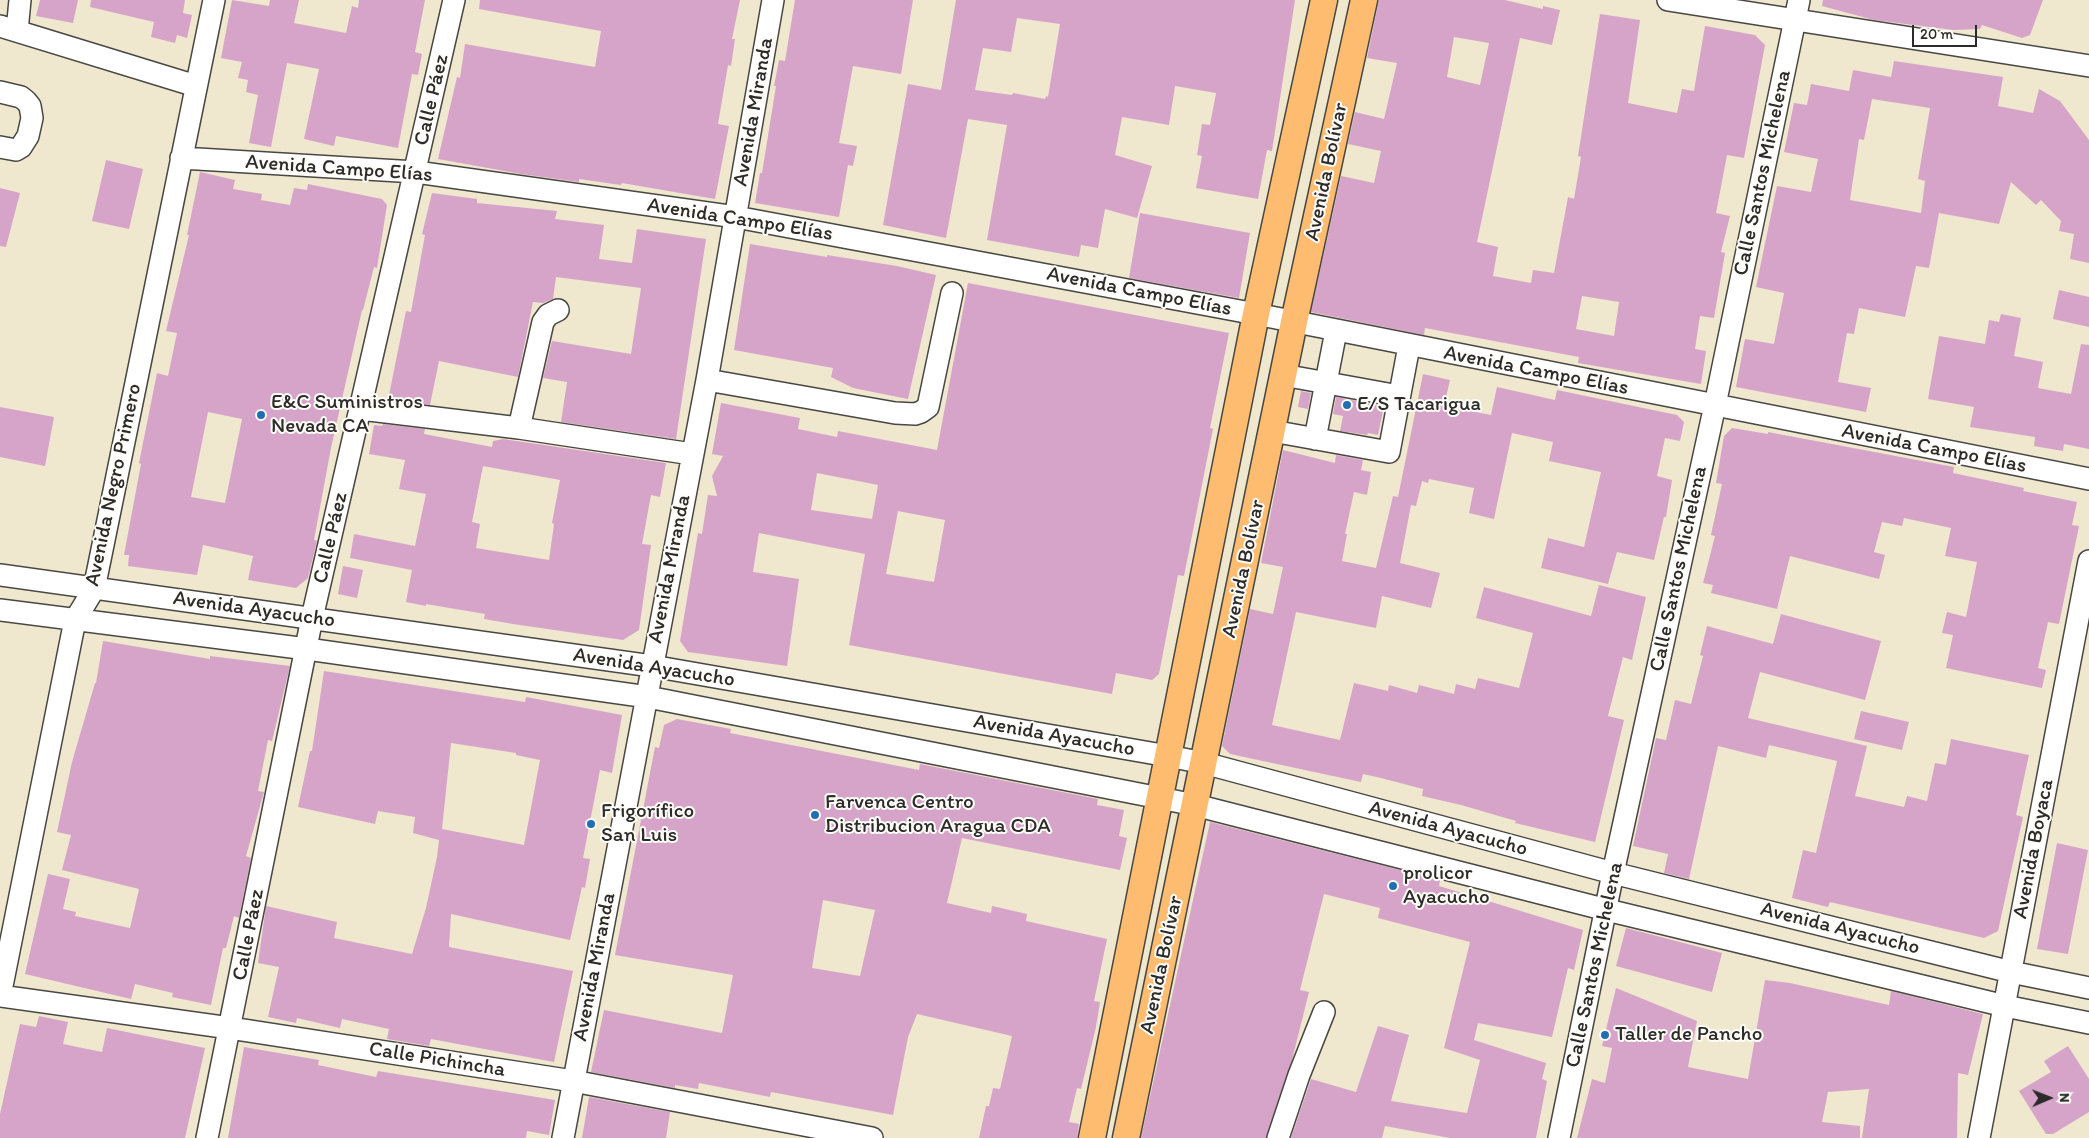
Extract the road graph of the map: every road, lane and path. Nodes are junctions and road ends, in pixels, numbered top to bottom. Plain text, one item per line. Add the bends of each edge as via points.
1 (20, 0) edge
2 (214, 0) edge
3 (454, 0) edge
4 (772, 0) edge
5 (1324, 0) edge
6 (1364, 0) edge
7 (1668, 0) edge
8 (1797, 9) edge
9 (8, 29) edge
10 (2089, 66) edge
11 (196, 86) junction
12 (0, 92) edge
13 (0, 147) edge
14 (181, 158) junction
15 (416, 172) junction
16 (736, 217) junction
17 (952, 293) dead end
18 (558, 310) dead end
19 (1256, 314) junction
20 (1294, 322) junction
21 (1336, 330) junction
22 (1409, 346) junction
23 (1283, 375) junction
24 (707, 380) junction
25 (1326, 383) junction
26 (1399, 396) junction
27 (1715, 405) junction
28 (361, 409) junction
29 (520, 428) junction
30 (1272, 431) junction
31 (1315, 439) junction
32 (692, 454) junction
33 (2089, 479) edge
34 (2089, 560) edge
35 (0, 575) edge
36 (94, 590) junction
37 (0, 610) edge
38 (312, 618) junction
39 (75, 620) junction
40 (306, 649) junction
41 (652, 666) junction
42 (648, 697) junction
43 (1168, 756) junction
44 (1204, 763) junction
45 (1159, 798) junction
46 (1194, 805) junction
47 (1614, 873) junction
48 (1607, 910) junction
49 (2011, 972) junction
50 (2089, 988) edge
51 (0, 996) edge
52 (2005, 1006) junction
53 (1324, 1012) dead end
54 (2089, 1023) edge
55 (230, 1028) junction
56 (573, 1081) junction
57 (207, 1138) edge
58 (563, 1138) edge
59 (872, 1138) edge
60 (1092, 1138) edge
61 (1126, 1138) edge
62 (1278, 1138) edge
63 (1559, 1138) edge
64 (1979, 1138) edge

1 - 9 street
2 - 11 street, Avenida Negro Primero
3 - 15 street, Calle Páez
4 - 16 street, Avenida Miranda
5 - 19 main road, Avenida Bolívar
6 - 20 main road, Avenida Bolívar
7 - 8 street
8 - 10 street
8 - 27 street, Calle Santos Michelena
9 - 11 street
11 - 14 street, Avenida Negro Primero
12 - 13 street via 26,101 32,118 28,136 21,147 16,150
14 - 15 street, Avenida Campo Elías
14 - 36 street, Avenida Negro Primero
15 - 16 street, Avenida Campo Elías
15 - 28 street, Calle Páez
16 - 19 street, Avenida Campo Elías
16 - 24 street, Avenida Miranda
17 - 24 street via 928,407 922,412 895,413
18 - 29 street via 543,322
19 - 20 street, Avenida Campo Elías
19 - 43 main road, Avenida Bolívar
20 - 21 street, Avenida Campo Elías
20 - 23 main road, Avenida Bolívar
21 - 22 street, Avenida Campo Elías
21 - 25 street
22 - 26 street
22 - 27 street, Avenida Campo Elías
23 - 25 street
23 - 30 main road, Avenida Bolívar
24 - 32 street, Avenida Miranda
25 - 26 street
25 - 31 street
26 - 31 street via 1389,452
27 - 33 street, Avenida Campo Elías
27 - 47 street, Calle Santos Michelena
28 - 29 street
28 - 38 street, Calle Páez
29 - 32 street
30 - 31 street
30 - 44 main road, Avenida Bolívar
32 - 41 street, Avenida Miranda
34 - 49 street, Avenida Boyaca
35 - 36 street, Avenida Ayacucho
36 - 38 street, Avenida Ayacucho
36 - 39 street, Avenida Negro Primero
37 - 39 street, Avenida Ayacucho
38 - 40 street, Calle Páez
38 - 41 street, Avenida Ayacucho
39 - 40 street, Avenida Ayacucho
39 - 51 street, Avenida Negro Primero
40 - 42 street, Avenida Ayacucho
40 - 55 street, Calle Páez
41 - 42 street, Avenida Miranda
41 - 43 street, Avenida Ayacucho
42 - 45 street, Avenida Ayacucho
42 - 56 street, Avenida Miranda
43 - 44 street, Avenida Ayacucho
43 - 45 main road, Avenida Bolívar
44 - 46 main road, Avenida Bolívar
44 - 47 street, Avenida Ayacucho
45 - 46 street, Avenida Ayacucho
45 - 60 main road, Avenida Bolívar
46 - 48 street, Avenida Ayacucho
46 - 61 main road, Avenida Bolívar
47 - 48 street, Calle Santos Michelena
47 - 49 street, Avenida Ayacucho
48 - 52 street, Avenida Ayacucho
48 - 63 street, Calle Santos Michelena
49 - 50 street, Avenida Ayacucho
49 - 52 street, Avenida Boyaca
51 - 55 street, Calle Pichincha
52 - 54 street, Avenida Ayacucho
52 - 64 street, Avenida Boyaca
53 - 62 street
55 - 56 street, Calle Pichincha
55 - 57 street, Calle Páez
56 - 58 street, Avenida Miranda
56 - 59 street, Calle Pichincha

